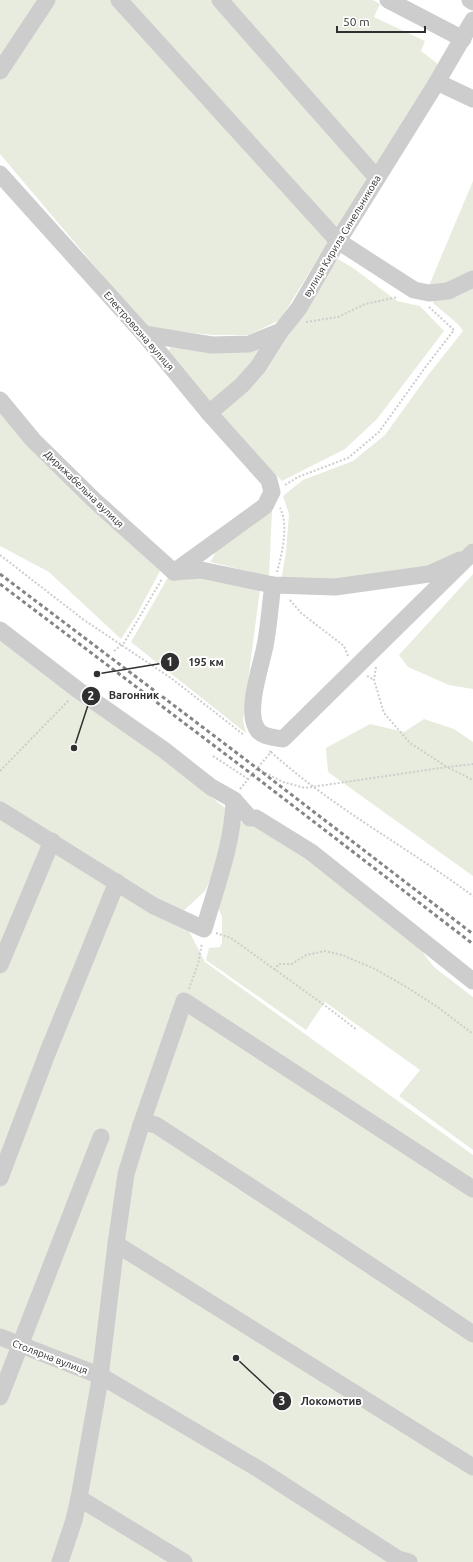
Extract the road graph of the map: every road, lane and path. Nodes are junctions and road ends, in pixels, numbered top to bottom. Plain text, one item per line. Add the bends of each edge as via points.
1 (47, 0) edge
2 (119, 0) edge
3 (220, 0) edge
4 (388, 0) edge
5 (470, 0) edge
6 (473, 2) edge
7 (473, 20) edge
8 (463, 39) junction
9 (0, 71) edge
10 (437, 82) junction
11 (473, 99) edge
12 (0, 174) edge
13 (377, 178) junction
14 (338, 241) junction
15 (473, 279) edge
16 (429, 293) junction
17 (400, 296) dead end
18 (281, 331) junction
19 (144, 334) junction
20 (0, 400) edge
21 (209, 413) junction
22 (272, 492) junction
23 (471, 554) edge
24 (0, 555) edge
25 (174, 572) junction
26 (273, 585) junction
27 (0, 630) edge
28 (122, 645) junction
29 (114, 651) dead end
30 (376, 666) dead end
31 (355, 669) junction
32 (374, 680) junction
33 (78, 690) junction
34 (248, 737) dead end
35 (283, 739) junction
36 (265, 748) dead end
37 (271, 752) junction
38 (213, 756) dead end
39 (473, 764) edge
40 (447, 767) junction
41 (258, 769) junction
42 (0, 771) edge
43 (248, 780) junction
44 (473, 780) edge
45 (313, 787) junction
46 (234, 800) junction
47 (0, 810) edge
48 (52, 841) junction
49 (117, 882) junction
50 (473, 896) edge
51 (204, 929) junction
52 (0, 965) edge
53 (274, 970) junction
54 (473, 980) edge
55 (184, 1001) junction
56 (357, 1030) dead end
57 (473, 1034) edge
58 (141, 1125) junction
59 (101, 1137) dead end
60 (0, 1178) edge
61 (473, 1189) edge
62 (116, 1244) junction
63 (473, 1334) edge
64 (0, 1338) edge
65 (20, 1346) junction
66 (101, 1376) junction
67 (0, 1397) edge
68 (473, 1467) edge
69 (79, 1498) junction
70 (60, 1562) edge
71 (184, 1562) edge
72 (409, 1562) edge

1 - 9 street
2 - 14 street
3 - 13 street
4 - 8 street
5 - 6 street
7 - 8 street, вулиця Кирила Синельникова
8 - 10 street, вулиця Кирила Синельникова
10 - 11 street
10 - 13 street, вулиця Кирила Синельникова
12 - 19 street, Електровозна вулиця
13 - 14 street, вулиця Кирила Синельникова
14 - 16 street via 414,290
14 - 18 street, вулиця Кирила Синельникова via 299,308
15 - 16 street via 448,291
16 - 22 path via 427,305 454,330 379,432 348,458 298,477
17 - 18 path via 365,304 338,317 306,322
18 - 19 street, вулиця Кирила Синельникова via 249,344 212,344
18 - 21 street via 258,367 242,385
19 - 21 street, Електровозна вулиця
20 - 25 street, Дирижабельна вулиця via 33,440 60,467
21 - 22 street, Електровозна вулиця via 269,480
22 - 25 street via 265,506
22 - 26 path via 284,516 282,553
23 - 26 street via 429,574 334,587
23 - 31 street
24 - 28 path via 84,620
25 - 26 street via 201,570
25 - 28 path via 165,572
26 - 31 path via 301,613 344,646
26 - 35 street via 252,715 256,728 264,735
27 - 33 street
28 - 29 path
28 - 34 path via 171,678
30 - 32 path
31 - 32 path
31 - 35 street
32 - 40 path via 384,713 410,743
33 - 42 path
33 - 46 street via 164,750 211,787
35 - 37 path
36 - 37 path
37 - 41 path
37 - 45 path
38 - 43 path
39 - 40 path
40 - 44 path
40 - 45 path
41 - 43 path
41 - 45 path via 283,782 305,788
43 - 46 path
45 - 50 path
46 - 51 street via 233,820 224,860
46 - 54 street via 250,818 256,818 312,852
47 - 48 street
48 - 49 street
48 - 52 street
49 - 51 street via 154,906
49 - 60 street
51 - 53 path via 231,938
51 - 55 path via 198,964
53 - 56 path
53 - 57 path via 279,964 292,964 306,955 325,951 342,954 408,988
55 - 58 street
55 - 61 street
58 - 62 street via 126,1174
58 - 63 street via 156,1125
59 - 65 street
62 - 66 street
62 - 68 street
64 - 65 street, Столярна вулиця
65 - 66 street, Столярна вулиця
65 - 67 street
66 - 69 street
66 - 72 street, Столярна вулиця via 260,1470 398,1559
69 - 70 street
69 - 71 street

